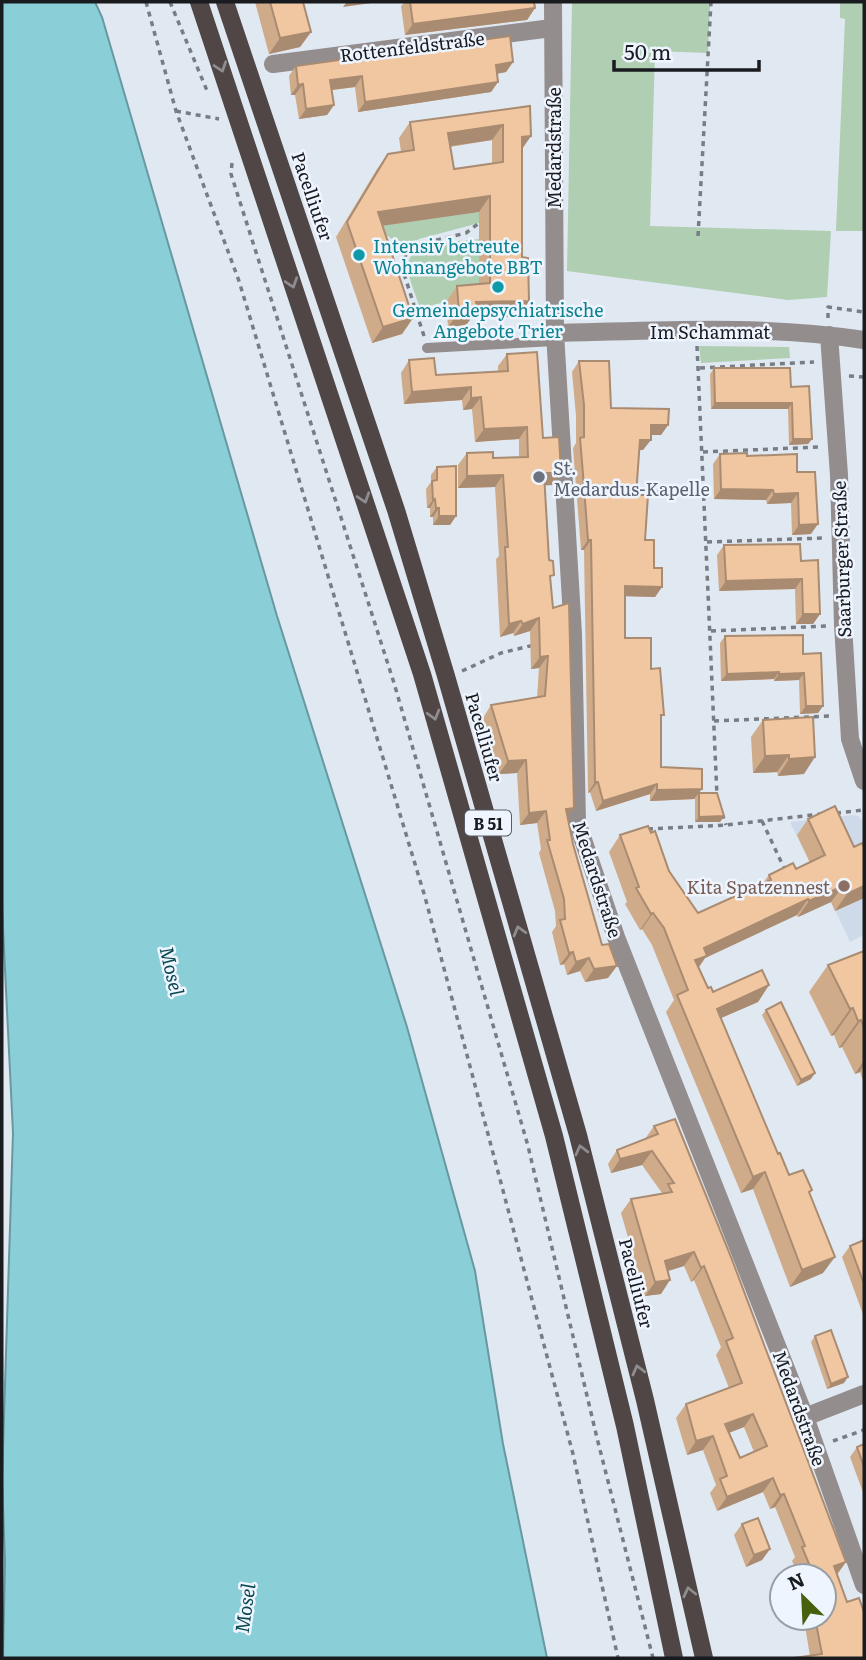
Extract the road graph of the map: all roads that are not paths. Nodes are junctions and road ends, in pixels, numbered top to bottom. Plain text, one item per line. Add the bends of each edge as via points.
1 (199, 2) edge
2 (225, 2) edge
3 (552, 2) edge
4 (552, 27) junction
5 (273, 64) dead end
6 (829, 334) junction
7 (555, 337) junction
8 (864, 340) edge
9 (428, 348) road end
10 (864, 781) edge
11 (864, 1394) edge
12 (805, 1418) junction
13 (864, 1585) edge
14 (674, 1658) edge
15 (704, 1658) edge

1 -> 14 main road, B 51 via 426,687 554,1136 625,1426
15 -> 2 main road, Pacelliufer / B 51 via 578,1135 446,676 396,510
3 - 4 street, Medardstraße
4 - 5 street, Rottenfeldstraße
4 - 7 street, Medardstraße
6 - 7 street, Im Schammat via 756,329
6 - 8 street, Im Schammat
6 - 10 street, Saarburger Straße via 850,739
7 - 9 lane
7 - 12 street, Medardstraße via 573,635 577,822 616,937
11 - 12 street
12 - 13 street, Medardstraße

